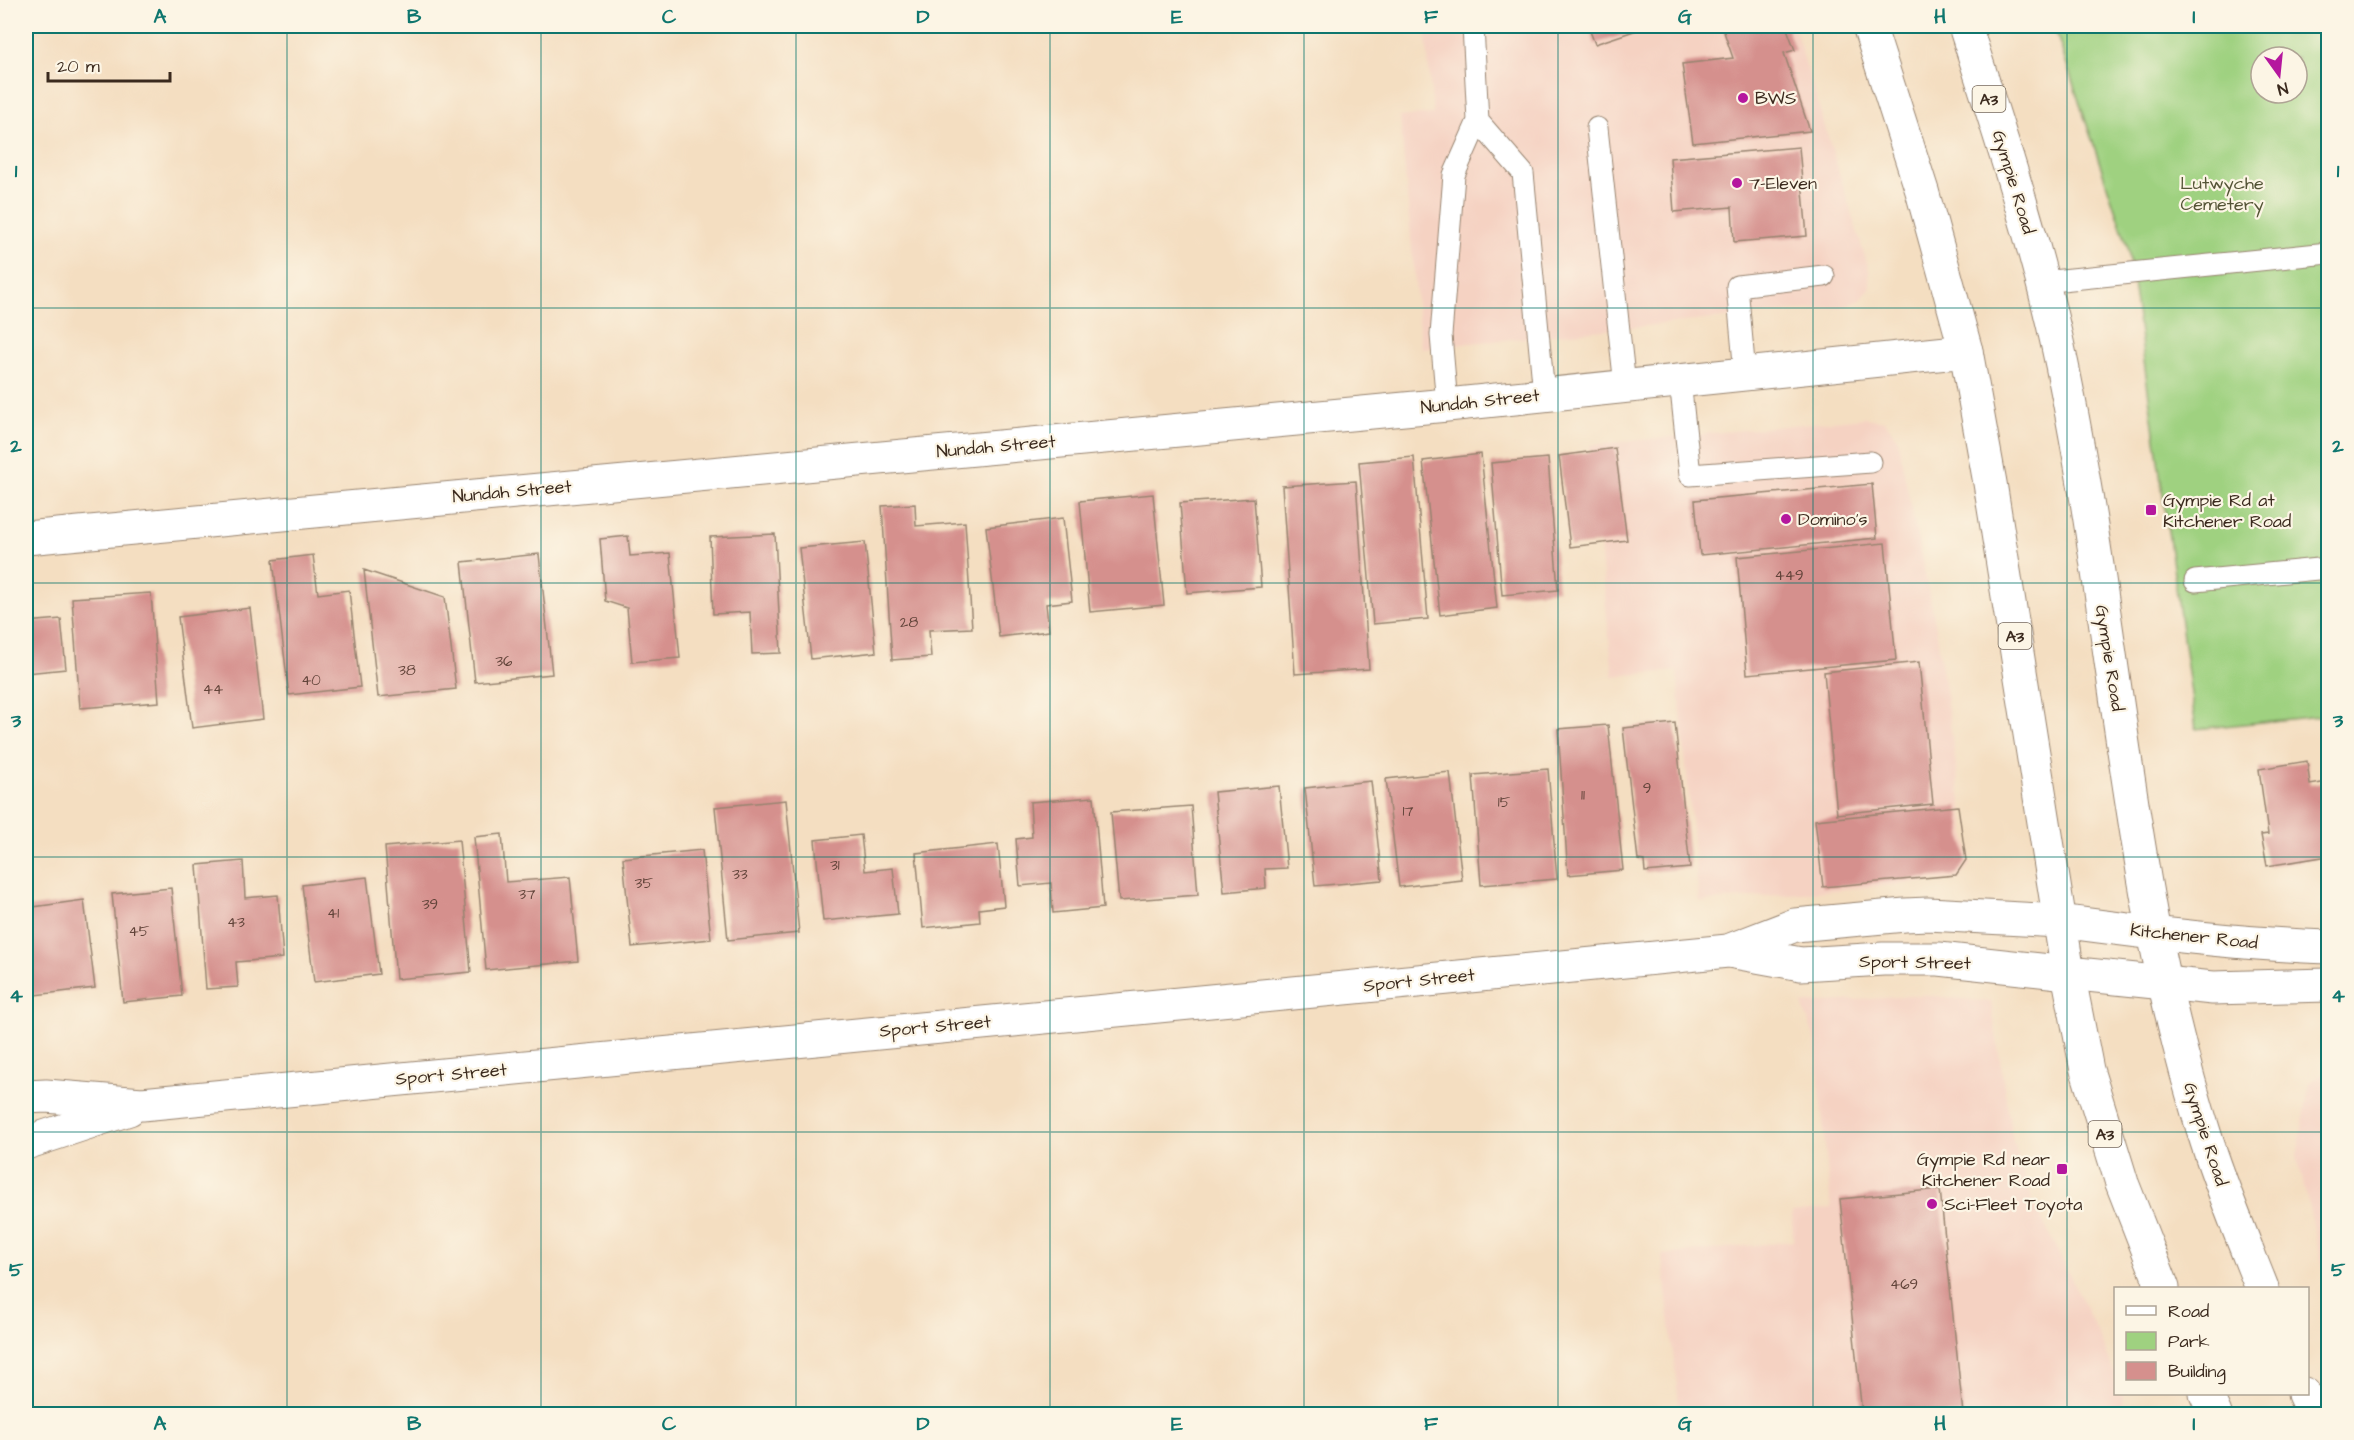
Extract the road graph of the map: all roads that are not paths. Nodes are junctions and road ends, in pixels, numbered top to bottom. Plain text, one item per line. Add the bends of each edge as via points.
1 (1473, 26) edge
2 (1869, 26) edge
3 (1965, 26) edge
4 (1478, 121) junction
5 (1597, 128) dead end
6 (2328, 253) edge
7 (1824, 276) dead end
8 (2042, 282) junction
9 (1966, 351) junction
10 (1745, 374) junction
11 (1680, 380) junction
12 (1625, 386) junction
13 (1544, 394) junction
14 (1447, 405) junction
15 (1871, 462) dead end
16 (26, 538) edge
17 (2328, 568) edge
18 (2195, 581) dead end
19 (2060, 921) junction
20 (2154, 933) junction
21 (2328, 946) edge
22 (1728, 951) junction
23 (2068, 973) junction
24 (2166, 984) junction
25 (2328, 985) edge
26 (26, 1097) edge
27 (142, 1104) junction
28 (26, 1143) edge
29 (2163, 1287) edge
30 (2262, 1287) edge
31 (2206, 1395) edge
32 (2304, 1395) edge
33 (2215, 1414) edge
34 (2313, 1414) edge

1 - 4 lane
2 - 9 main road, A3 via 1922,191
3 - 8 main road, Gympie Road / A3
4 - 13 lane via 1523,173
4 - 14 lane via 1454,175 1441,335
5 - 12 lane
6 - 8 lane
7 - 10 lane via 1737,286
8 - 20 main road, Gympie Road / A3 via 2076,441
9 - 10 main road, Nundah Street
9 - 19 main road, A3
10 - 11 main road, Nundah Street
11 - 12 main road, Nundah Street
11 - 15 lane via 1690,475
12 - 13 main road, Nundah Street
13 - 14 main road, Nundah Street
14 - 16 main road, Nundah Street
17 - 18 lane
19 - 20 main road, Kitchener Road
19 - 22 main road, Sport Street via 1905,915 1795,925
19 - 23 main road, A3
20 - 21 main road, Kitchener Road
20 - 24 main road, Gympie Road / A3
22 - 23 main road, Sport Street via 1801,964 1939,959
22 - 27 main road, Sport Street
23 - 24 main road
23 - 29 main road, A3 via 2102,1124
24 - 25 main road via 2212,988
24 - 30 main road, Gympie Road / A3 via 2208,1144
26 - 27 main road, Sport Street
27 - 28 main road, Sport Street
31 - 33 main road
32 - 34 main road

